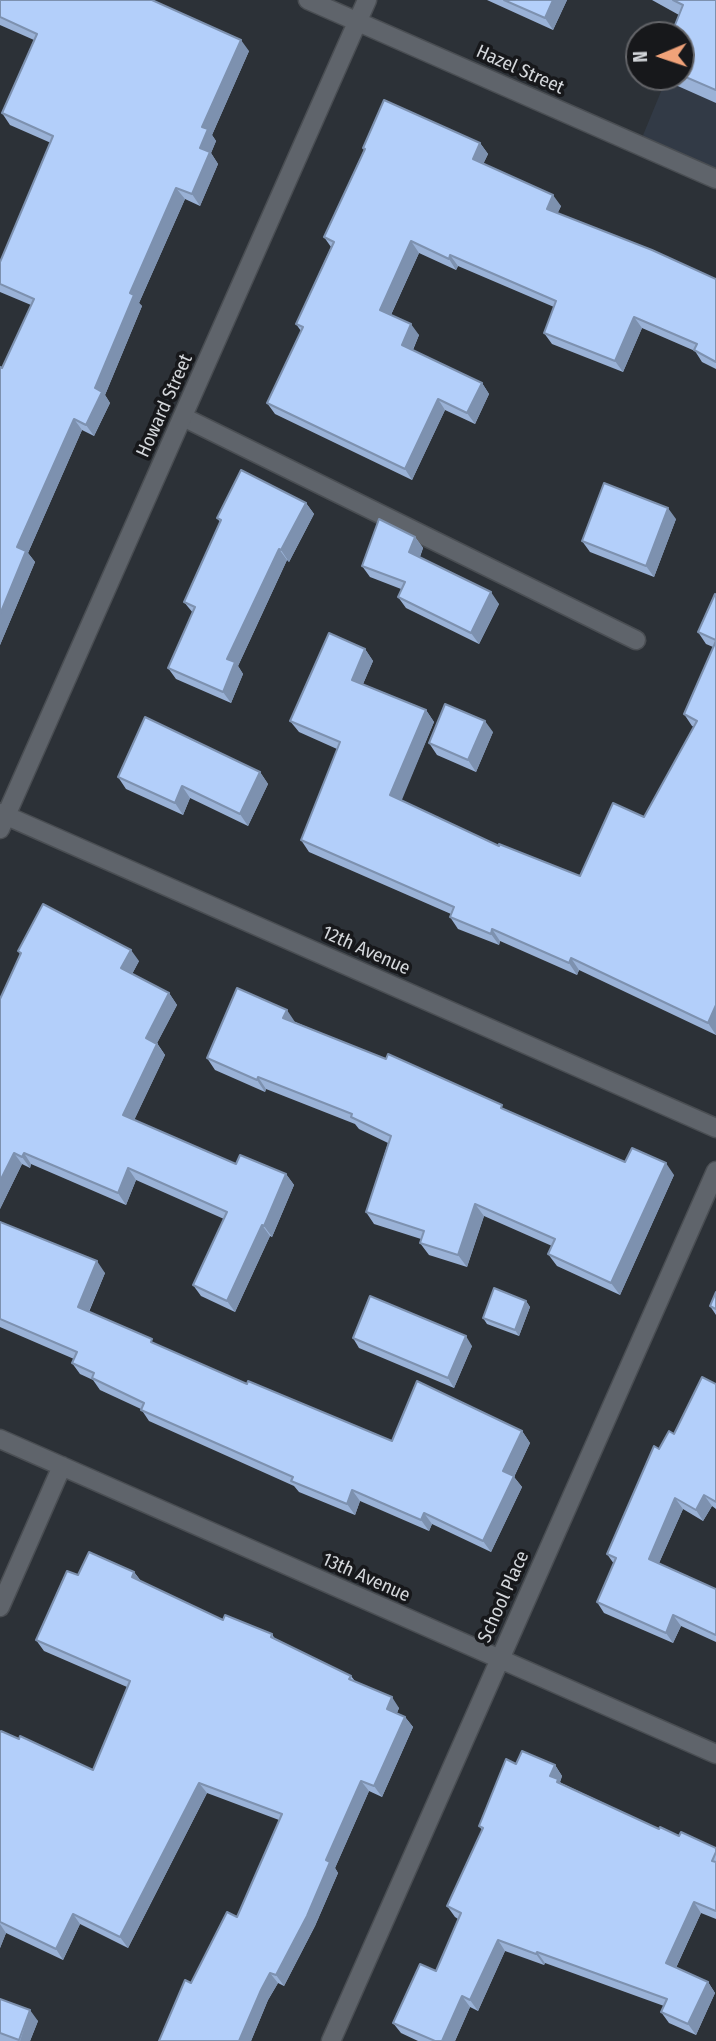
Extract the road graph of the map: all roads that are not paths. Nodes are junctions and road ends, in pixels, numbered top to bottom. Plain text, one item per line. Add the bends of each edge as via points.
1 (308, 0) edge
2 (367, 0) edge
3 (358, 22) junction
4 (716, 178) edge
5 (183, 417) junction
6 (636, 640) dead end
7 (2, 819) edge
8 (716, 1128) edge
9 (716, 1171) edge
10 (0, 1439) edge
11 (62, 1466) junction
12 (0, 1607) edge
13 (500, 1659) junction
14 (716, 1754) edge
15 (331, 2041) edge

1 - 3 street, Hazel Street
2 - 3 street, Howard Street
3 - 4 street, Hazel Street
3 - 5 street, Howard Street
5 - 6 street
5 - 7 street, Howard Street
7 - 8 street, 12th Avenue
9 - 13 street, School Place
10 - 11 street, 13th Avenue
11 - 12 street
11 - 13 street, 13th Avenue
13 - 14 street, 13th Avenue
13 - 15 street, School Place

